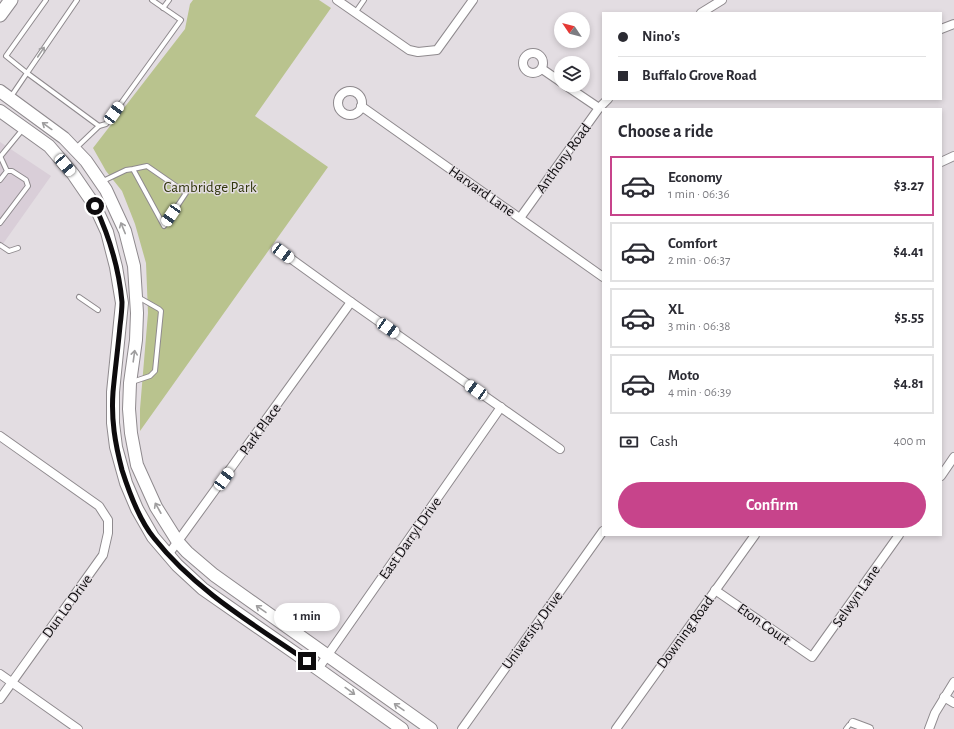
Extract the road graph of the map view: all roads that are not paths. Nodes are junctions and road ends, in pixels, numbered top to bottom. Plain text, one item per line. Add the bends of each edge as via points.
1 (11, 0) edge
2 (46, 0) edge
3 (77, 0) edge
4 (152, 0) edge
5 (169, 0) edge
6 (337, 0) edge
7 (364, 0) edge
8 (472, 0) edge
9 (722, 0) edge
10 (163, 8) junction
11 (703, 12) edge
12 (355, 13) junction
13 (0, 15) edge
14 (954, 24) edge
15 (942, 29) edge
16 (542, 69) dead end
17 (27, 73) junction
18 (554, 77) edge
19 (0, 91) edge
20 (575, 92) edge
21 (10, 98) junction
22 (607, 100) edge
23 (361, 106) dead end
24 (599, 108) junction
25 (0, 111) edge
26 (99, 126) junction
27 (24, 128) junction
28 (75, 149) junction
29 (954, 156) edge
30 (0, 158) edge
31 (942, 162) edge
32 (133, 169) junction
33 (7, 171) junction
34 (0, 180) edge
35 (100, 182) junction
36 (520, 218) junction
37 (0, 223) edge
38 (0, 245) edge
39 (18, 248) dead end
40 (283, 253) dead end
41 (602, 275) edge
42 (136, 296) junction
43 (79, 297) dead end
44 (351, 302) junction
45 (98, 310) dead end
46 (130, 383) junction
47 (501, 407) junction
48 (0, 436) edge
49 (560, 449) dead end
50 (954, 457) edge
51 (942, 475) edge
52 (602, 532) edge
53 (754, 536) edge
54 (898, 536) edge
55 (178, 542) junction
56 (168, 555) junction
57 (715, 590) junction
58 (327, 656) junction
59 (812, 658) joint
60 (318, 668) junction
61 (0, 674) edge
62 (12, 682) junction
63 (954, 682) edge
64 (944, 697) junction
65 (0, 699) edge
66 (954, 702) edge
67 (853, 723) joint
68 (78, 729) edge
69 (402, 729) edge
70 (431, 729) edge
71 (462, 729) edge
72 (616, 729) edge
73 (846, 729) edge
74 (868, 729) edge
75 (929, 729) edge

1 - 13 main road
2 - 17 lane via 6,56
17 -> 3 lane
4 - 10 lane
5 - 10 lane
6 - 12 street
7 - 12 lane
8 - 12 street via 437,50 409,50
9 - 11 street
10 - 26 lane via 181,20 106,124
14 - 15 street
16 - 18 street
17 - 21 lane
17 - 26 lane
19 - 21 main road
20 - 24 street
28 -> 21 main road
22 - 24 street, Anthony Road
23 - 36 street, Harvard Lane
24 - 36 street, Anthony Road
25 - 27 main road
26 - 28 lane
27 - 30 lane
27 - 56 main road via 49,146 72,174 95,206 107,232 122,303 113,392 116,447 126,483 137,509 153,537
28 - 35 main road
29 - 31 street
30 - 33 lane
32 - 32 lane via 147,194 164,226 186,193 147,166
32 - 35 lane
33 - 34 lane
33 - 37 lane via 12,171 26,180 28,186
42 -> 35 main road via 134,266 125,231
36 - 41 street, Harvard Lane
38 - 39 lane via 9,251
40 - 44 street
46 -> 42 main road via 136,340
42 - 46 lane via 161,311 155,371 150,376
43 - 45 lane
44 - 47 street
44 - 55 street, Park Place
55 -> 46 main road via 156,507 137,465 131,433
47 - 49 street
47 - 58 street, East Darryl Drive
48 - 62 street, Dun Lo Drive via 99,506 108,520 104,555
50 - 51 street
52 - 71 street, University Drive
53 - 57 street, Downing Road
54 - 59 street, Selwyn Lane
55 - 56 street, Park Place
58 -> 55 main road via 214,575
56 - 60 main road via 203,589
57 - 59 street, Eton Court
57 - 72 street, Downing Road
58 - 60 street, East Darryl Drive
70 -> 58 main road
60 -> 69 main road
61 - 62 street
62 - 65 street, Dun Lo Drive
62 - 68 street
63 - 64 street
64 - 66 street
64 - 75 street
67 - 73 lane
67 - 74 street

